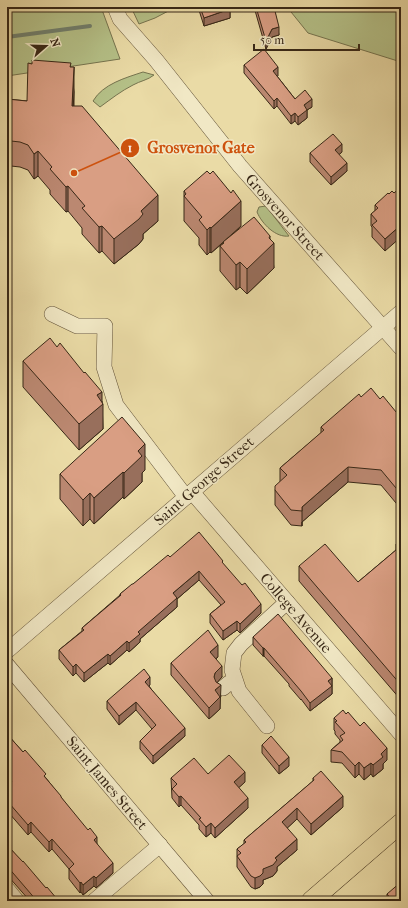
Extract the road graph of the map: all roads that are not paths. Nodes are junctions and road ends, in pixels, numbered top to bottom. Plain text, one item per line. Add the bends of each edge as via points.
1 (115, 7) edge
2 (401, 312) edge
3 (52, 314) dead end
4 (383, 327) junction
5 (401, 348) edge
6 (189, 494) junction
7 (287, 602) junction
8 (7, 651) edge
9 (7, 665) edge
10 (267, 726) dead end
11 (401, 734) edge
12 (401, 823) edge
13 (160, 845) junction
14 (7, 889) edge
15 (17, 901) edge
16 (94, 901) edge
17 (207, 901) edge
18 (311, 901) edge

1 - 4 street, Grosvenor Street via 120,19 165,70 240,166
2 - 4 street, Saint George Street
3 - 6 street, College Avenue via 77,326 105,326 104,367 116,405
4 - 5 street, Grosvenor Street
4 - 6 street, Saint George Street
6 - 7 street, College Avenue via 202,505
6 - 8 street, Saint George Street
7 - 10 street via 234,653 229,684 239,691
7 - 11 street, College Avenue
9 - 13 street, Saint James Street
12 - 18 main road
13 - 16 street
13 - 17 street, Saint James Street
14 - 15 street

